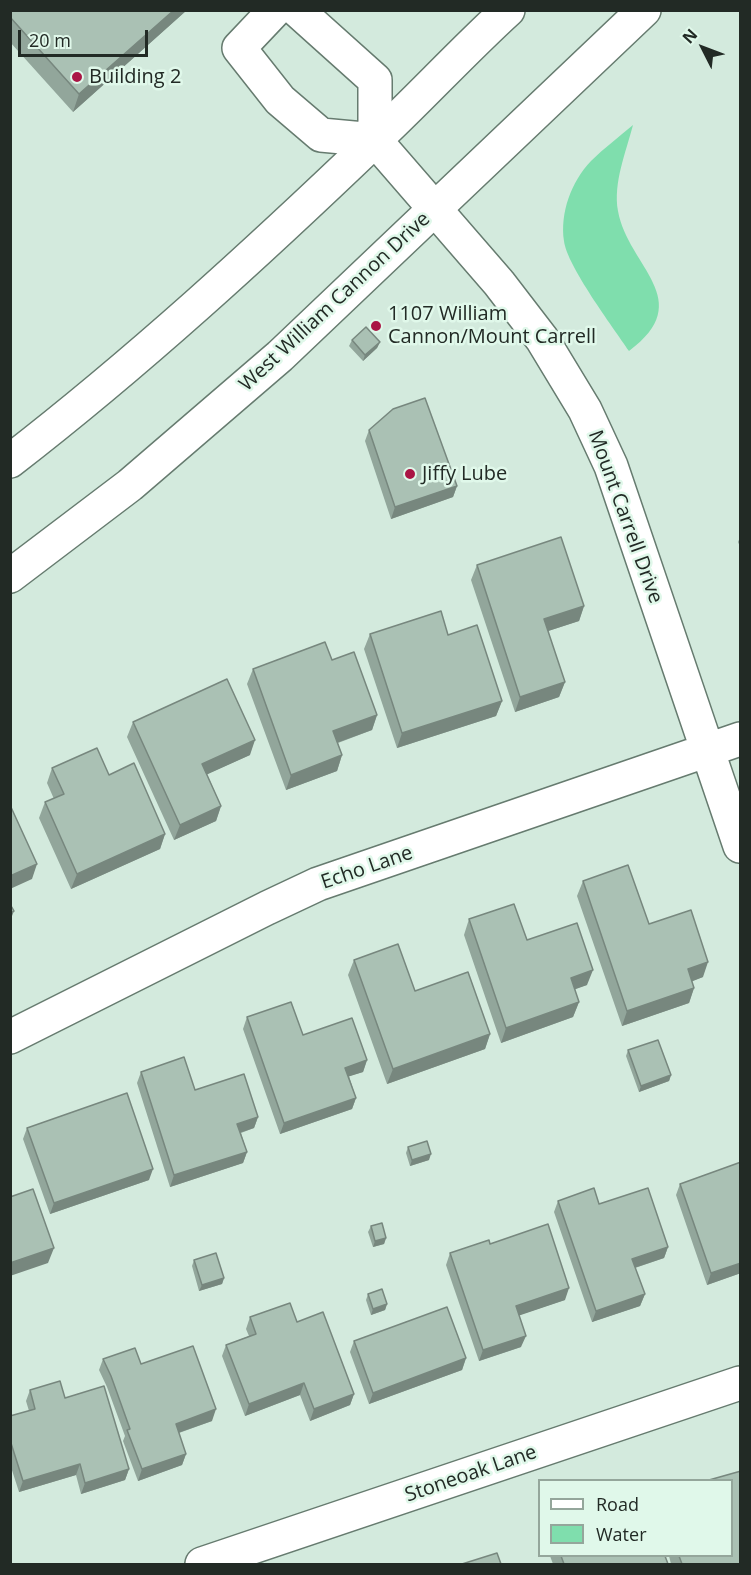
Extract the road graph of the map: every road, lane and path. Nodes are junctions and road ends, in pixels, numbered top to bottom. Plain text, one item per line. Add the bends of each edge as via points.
1 (275, 10) edge
2 (297, 10) edge
3 (508, 10) edge
4 (644, 10) edge
5 (375, 140) junction
6 (435, 208) junction
7 (10, 461) edge
8 (10, 576) edge
9 (741, 739) edge
10 (709, 750) junction
11 (741, 846) edge
12 (10, 1037) edge
13 (741, 1383) edge
14 (202, 1564) edge

1 - 5 street via 239,48 280,100 321,135
2 - 5 street via 375,80
3 - 5 street
4 - 6 street, West William Cannon Drive
5 - 6 street, Mount Carrell Drive
5 - 7 street via 143,352
6 - 8 street, West William Cannon Drive via 208,420
6 - 10 street, Mount Carrell Drive via 542,339 585,410 611,466
9 - 10 street, Echo Lane
10 - 11 street, Mount Carrell Drive
10 - 12 street, Echo Lane via 318,884
13 - 14 street, Stoneoak Lane

